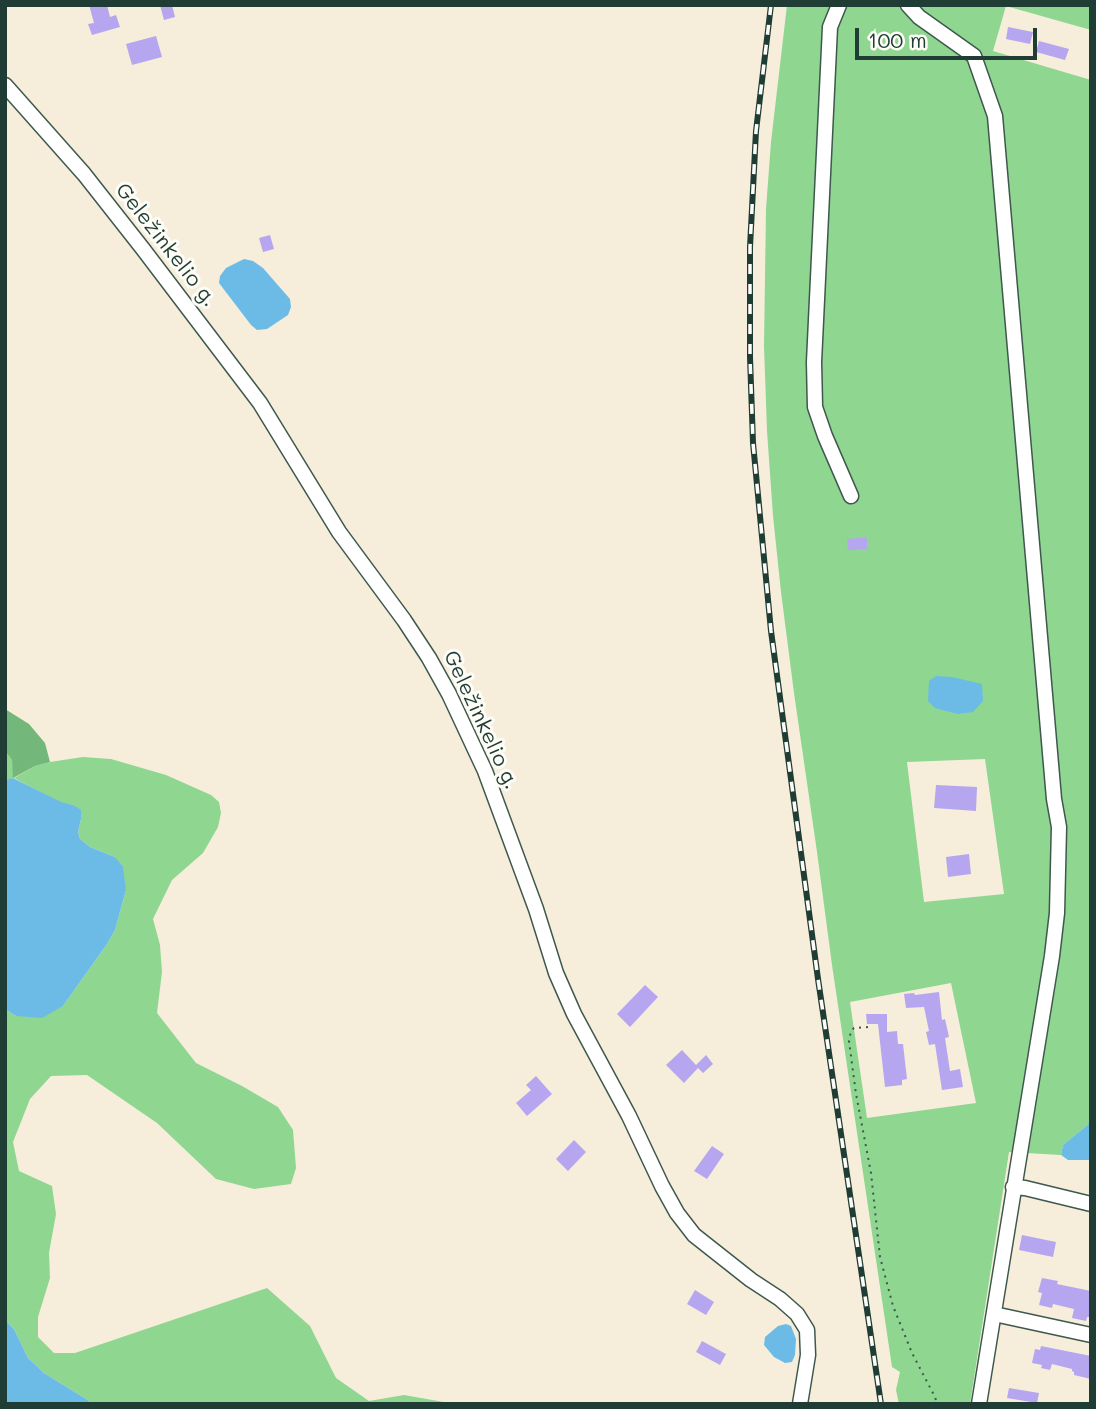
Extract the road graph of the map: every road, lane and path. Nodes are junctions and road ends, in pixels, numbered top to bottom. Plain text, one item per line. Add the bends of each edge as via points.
1 (839, 5) edge
2 (908, 5) edge
3 (5, 85) edge
4 (852, 496) dead end
5 (867, 1027) dead end
6 (1013, 1187) junction
7 (1091, 1204) edge
8 (993, 1314) junction
9 (1091, 1335) edge
10 (800, 1404) edge
11 (937, 1404) edge
12 (979, 1404) edge

1 - 4 street via 830,27 815,407
2 - 6 street via 974,56 995,116 1059,827 1057,914
3 - 10 street, Geležinkelio g. via 84,174 253,393 339,532 429,658 485,771 574,1014 677,1213 694,1235 797,1314 807,1330
5 - 11 path via 854,1028 849,1041 880,1257 893,1306
6 - 7 street
6 - 8 street
8 - 9 street
8 - 12 street

